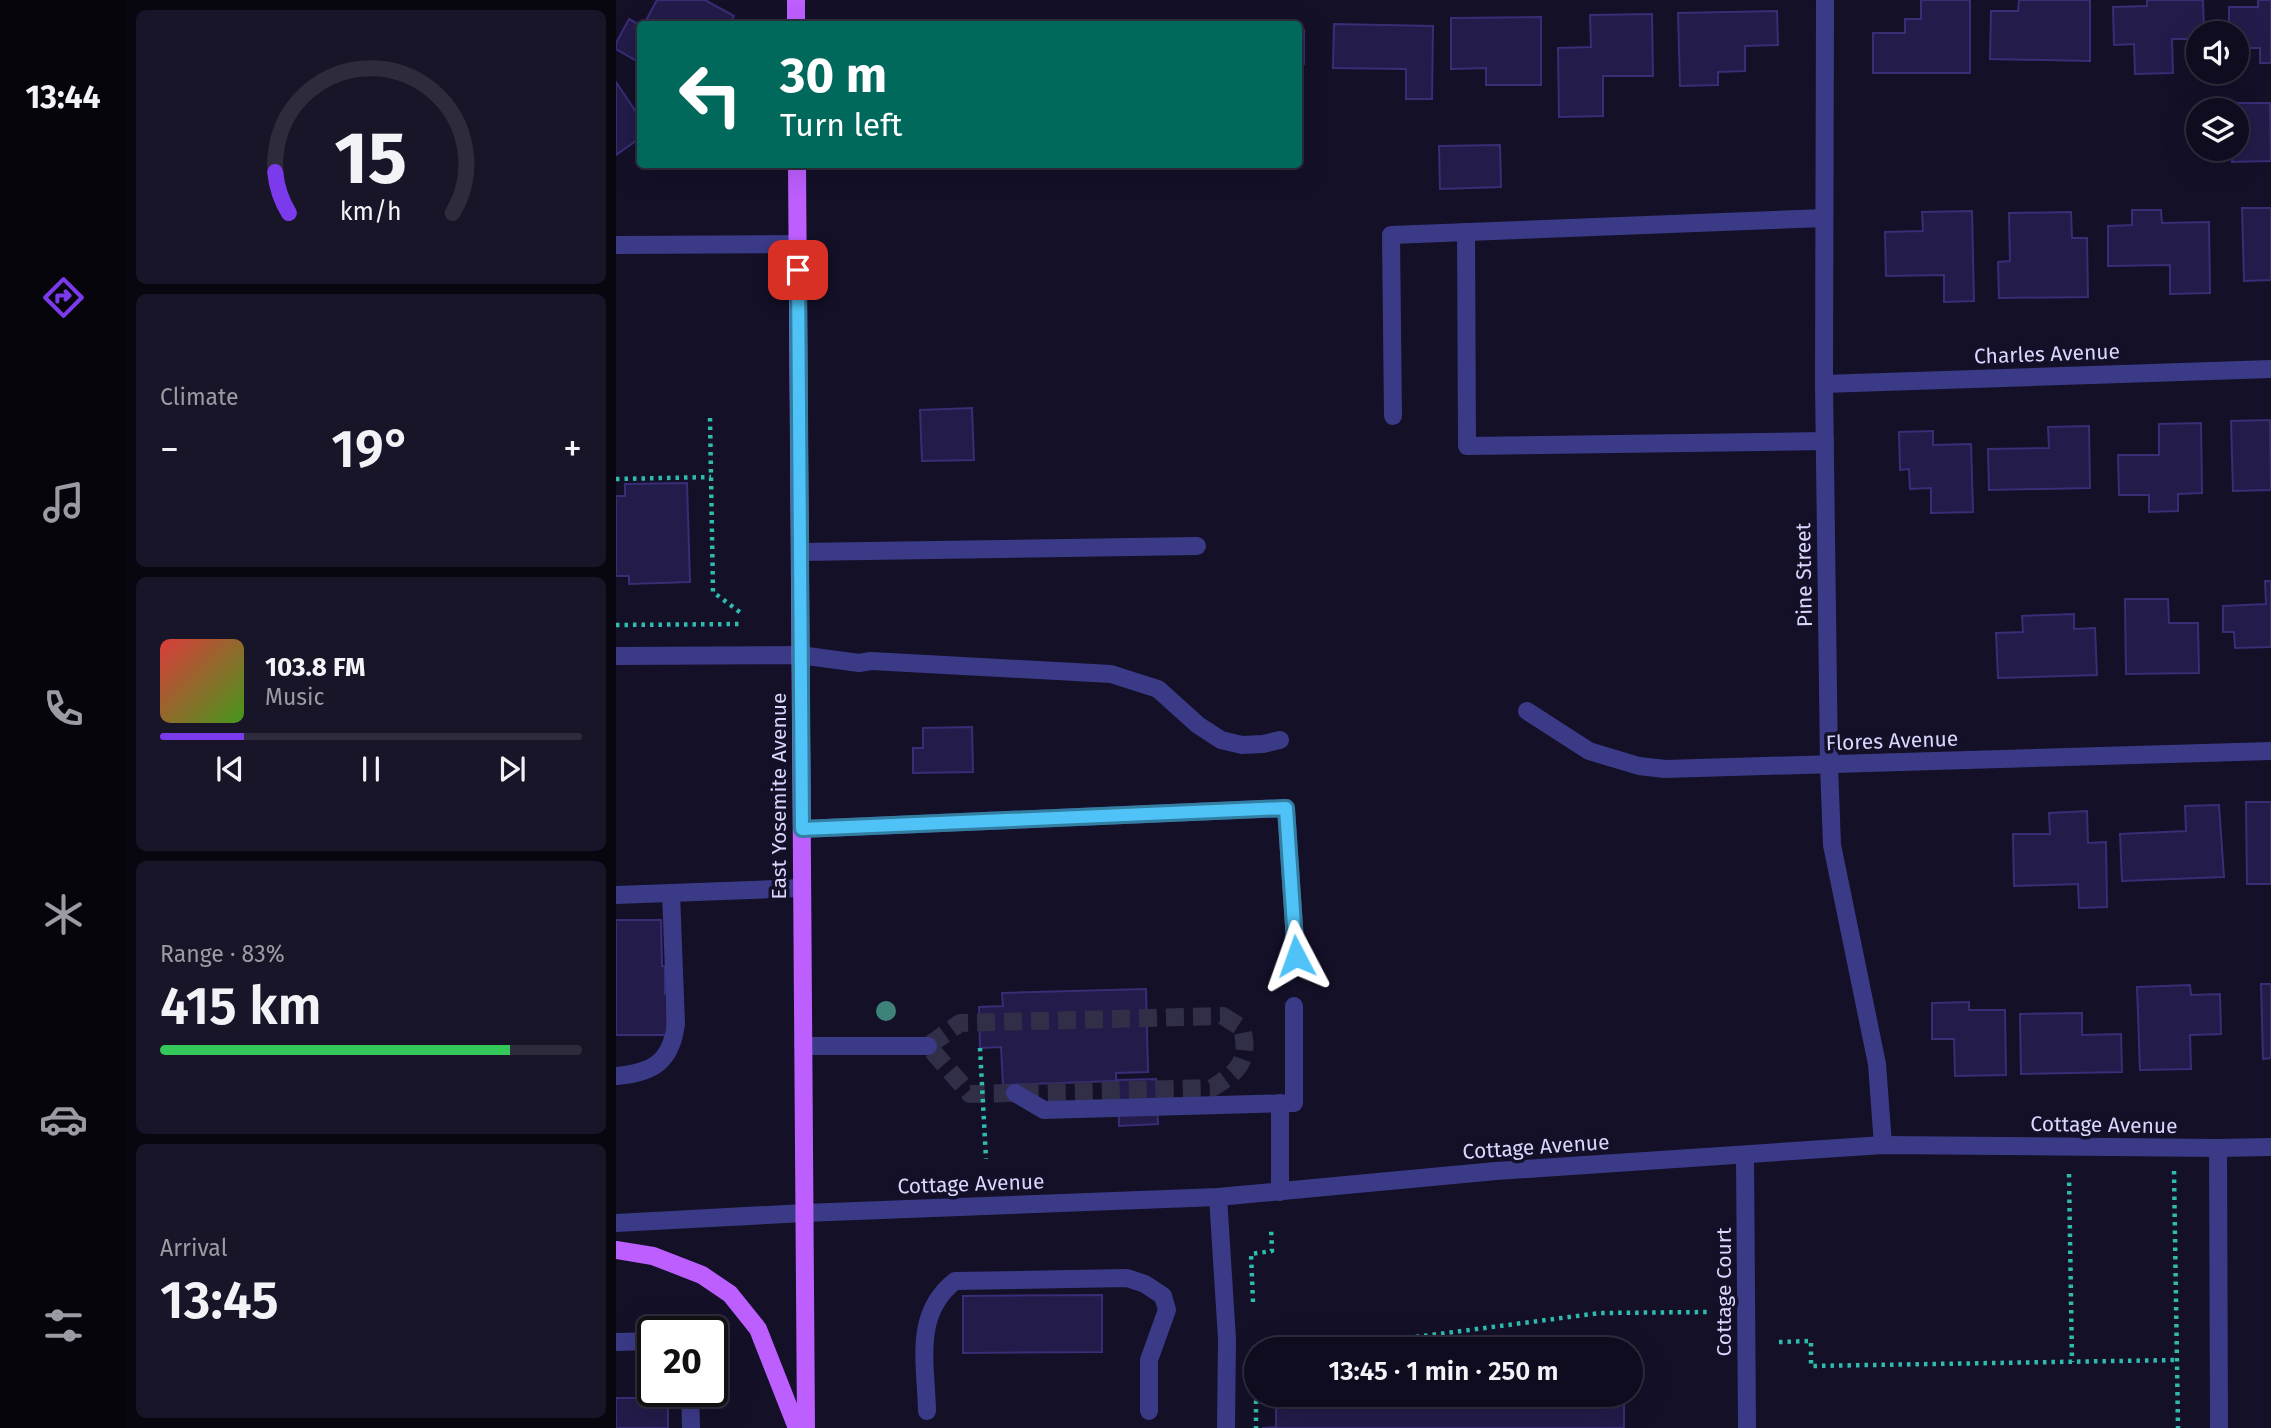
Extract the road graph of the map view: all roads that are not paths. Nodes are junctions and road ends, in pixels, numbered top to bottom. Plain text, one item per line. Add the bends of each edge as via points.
1 (796, 0) edge
2 (1825, 0) edge
3 (796, 21) edge
4 (797, 168) edge
5 (1824, 218) junction
6 (1466, 232) junction
7 (798, 244) junction
8 (616, 245) edge
9 (2271, 369) edge
10 (1824, 384) junction
11 (1393, 416) dead end
12 (1825, 441) junction
13 (1197, 546) dead end
14 (800, 552) junction
15 (800, 655) junction
16 (616, 656) edge
17 (1527, 711) dead end
18 (1280, 740) dead end
19 (2271, 751) edge
20 (1829, 765) junction
21 (802, 829) junction
22 (802, 888) junction
23 (671, 893) junction
24 (616, 895) edge
25 (1296, 956) dead end
26 (1294, 1006) dead end
27 (803, 1046) junction
28 (928, 1046) dead end
29 (616, 1076) edge
30 (1015, 1093) dead end
31 (1280, 1103) junction
32 (1884, 1145) junction
33 (2271, 1146) edge
34 (2218, 1149) junction
35 (1745, 1155) junction
36 (1280, 1192) junction
37 (1218, 1197) junction
38 (804, 1213) junction
39 (616, 1223) edge
40 (616, 1250) edge
41 (637, 1341) edge
42 (616, 1342) edge
43 (690, 1407) edge
44 (927, 1411) dead end
45 (1149, 1411) dead end
46 (691, 1428) edge
47 (797, 1428) edge
48 (806, 1428) edge
49 (1227, 1428) edge
50 (1747, 1428) edge
51 (2219, 1428) edge

1 - 3 main road
2 - 5 street, Pine Street
4 - 7 main road, East Yosemite Avenue
5 - 6 street
5 - 10 street, Pine Street
6 - 11 street via 1391,235
6 - 12 street via 1467,446
7 - 8 street
7 - 14 main road, East Yosemite Avenue
9 - 10 street, Charles Avenue
10 - 12 street, Pine Street
12 - 20 street, Pine Street
13 - 14 street
14 - 15 main road, East Yosemite Avenue
15 - 16 street
15 - 18 street via 859,663 1111,674 1158,689 1222,740 1242,745
15 - 21 main road, East Yosemite Avenue
17 - 20 street, Flores Avenue via 1589,751 1639,766
19 - 20 street, Flores Avenue
20 - 32 street, Pine Street via 1832,845 1877,1064
21 - 22 main road, East Yosemite Avenue
21 - 25 street via 1286,808
22 - 23 street
22 - 27 main road, East Yosemite Avenue
23 - 24 street
23 - 29 street via 674,1043 656,1065
26 - 31 street via 1294,1103
27 - 28 street
27 - 38 main road, East Yosemite Avenue
30 - 31 street via 1044,1110
31 - 36 street
32 - 34 street, Cottage Avenue
32 - 35 street, Cottage Avenue
33 - 34 street, Cottage Avenue
34 - 51 street
35 - 36 street, Cottage Avenue via 1496,1171
35 - 50 street, Cottage Court
36 - 37 street, Cottage Avenue
37 - 38 street, Cottage Avenue
37 - 49 street
38 - 39 street, Cottage Avenue
38 - 48 main road, East Yosemite Avenue
40 - 47 main road via 666,1261 702,1275 730,1294 758,1329
41 - 42 street
43 - 46 street
44 - 45 street via 925,1325 930,1308 955,1280 1127,1278 1163,1296 1167,1310 1149,1360

